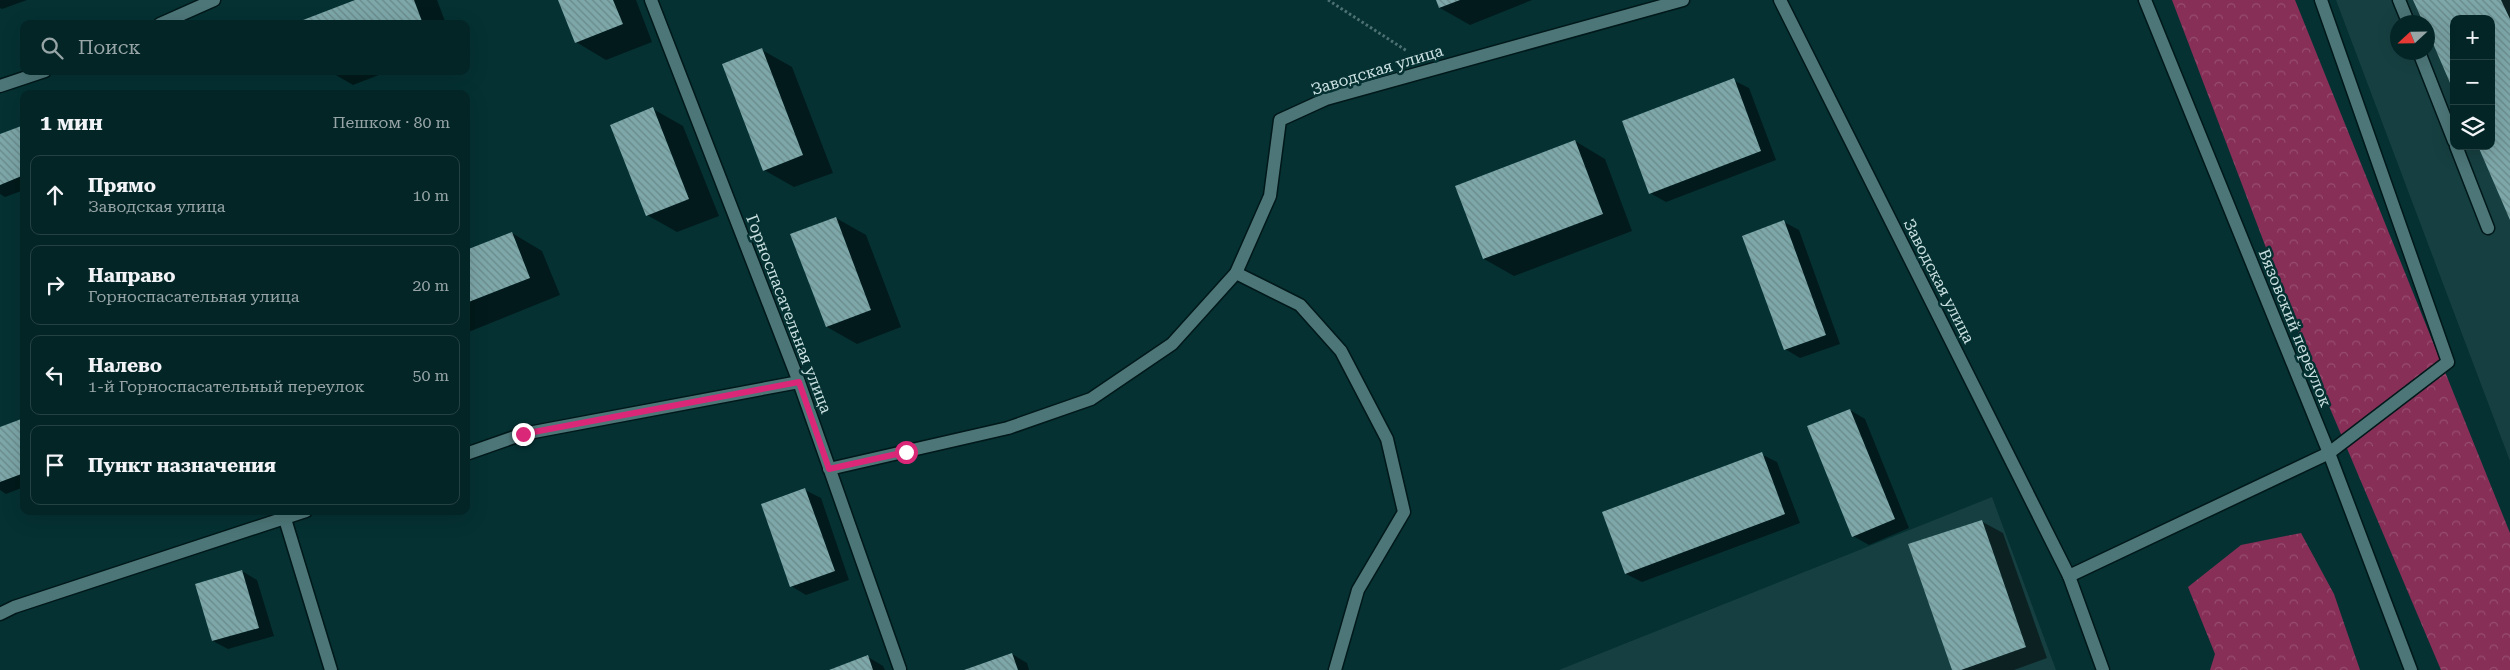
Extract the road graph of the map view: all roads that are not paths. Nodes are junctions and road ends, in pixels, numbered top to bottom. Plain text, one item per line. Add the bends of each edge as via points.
1 (214, 0) edge
2 (651, 0) edge
3 (1683, 0) edge
4 (1780, 0) edge
5 (2145, 0) edge
6 (2399, 0) edge
7 (2325, 1) edge
8 (2405, 15) edge
9 (169, 20) edge
10 (2422, 60) edge
11 (33, 75) edge
12 (0, 86) edge
13 (2450, 131) edge
14 (2458, 150) edge
15 (2488, 228) dead end
16 (1236, 273) junction
17 (799, 382) junction
18 (470, 453) edge
19 (2328, 453) junction
20 (829, 469) junction
21 (294, 515) edge
22 (285, 518) junction
23 (2069, 576) junction
24 (0, 614) edge
25 (900, 669) edge
26 (331, 670) edge
27 (1335, 670) edge
28 (2103, 670) edge
29 (2411, 670) edge

1 - 9 street
2 - 17 street, Горноспасательная улица
3 - 16 street, Заводская улица via 1326,99 1280,120 1270,196
4 - 23 street, Заводская улица
5 - 19 street, Вязовский переулок
6 - 8 street
7 - 19 street via 2448,362
10 - 13 street
11 - 12 street
14 - 15 street
16 - 20 street, Заводская улица via 1172,344 1090,399 1008,428
16 - 27 street via 1300,305 1341,351 1387,439 1404,512 1358,590
17 - 18 street via 523,434
17 - 20 street, Горноспасательная улица
19 - 23 street
19 - 29 street, Вязовский переулок
20 - 25 street, Горноспасательная улица
21 - 22 street
22 - 24 street
22 - 26 street
23 - 28 street, Заводская улица

